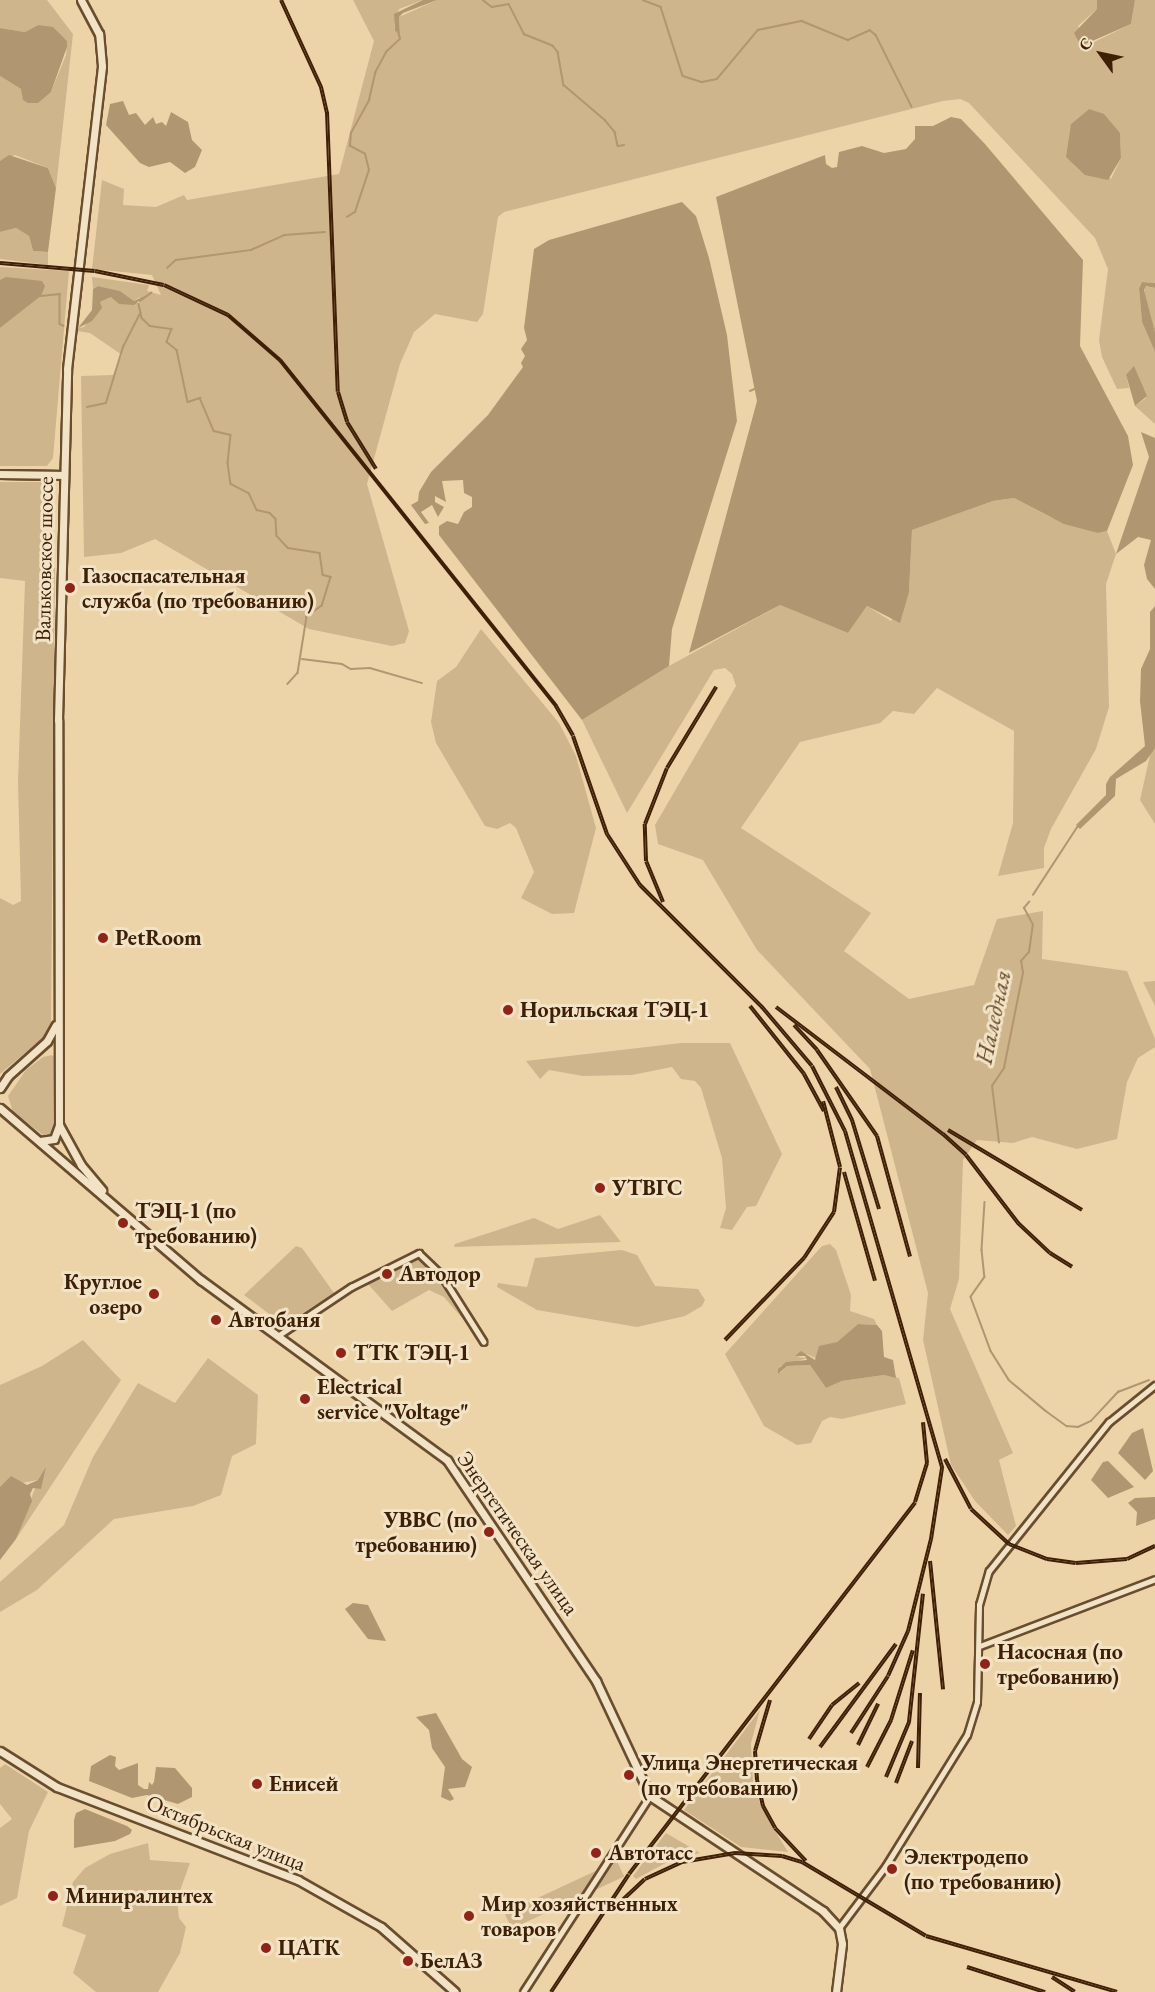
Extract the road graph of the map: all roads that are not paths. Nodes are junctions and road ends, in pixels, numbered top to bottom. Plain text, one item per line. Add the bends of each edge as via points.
1 (81, 0) edge
2 (0, 474) edge
3 (64, 475) junction
4 (57, 1023) junction
5 (45, 1046) junction
6 (58, 1056) junction
7 (8, 1076) junction
8 (0, 1079) edge
9 (0, 1088) edge
10 (1, 1108) edge
11 (59, 1125) junction
12 (42, 1143) junction
13 (109, 1200) junction
14 (279, 1335) junction
15 (484, 1342) dead end
16 (1155, 1385) edge
17 (1155, 1579) edge
18 (980, 1646) junction
19 (0, 1751) edge
20 (650, 1796) junction
21 (839, 1928) junction
22 (455, 1992) edge
23 (524, 1992) edge
24 (836, 1992) edge

1 - 3 street, Вальковское шоссе via 99,34 102,66 69,337
2 - 3 street
3 - 4 street, Вальковское шоссе
4 - 5 street
4 - 6 street, Вальковское шоссе
5 - 6 street
5 - 7 street
6 - 11 street, Вальковское шоссе
7 - 8 street
7 - 9 street
10 - 12 street
11 - 12 street, Вальковское шоссе via 54,1139
11 - 13 street, Вальковское шоссе via 81,1165
12 - 13 street
13 - 14 street, Энергетическая улица via 187,1269
14 - 15 street via 351,1287 420,1253 441,1274
14 - 20 street, Энергетическая улица via 434,1448 460,1475 597,1681
16 - 18 street via 1109,1422 989,1571 981,1590
17 - 18 street
18 - 21 street via 978,1694 967,1735 855,1911
19 - 22 street, Октябрьская улица via 46,1783 292,1876 381,1927
20 - 21 street via 823,1911
20 - 23 street
21 - 24 street via 842,1944

